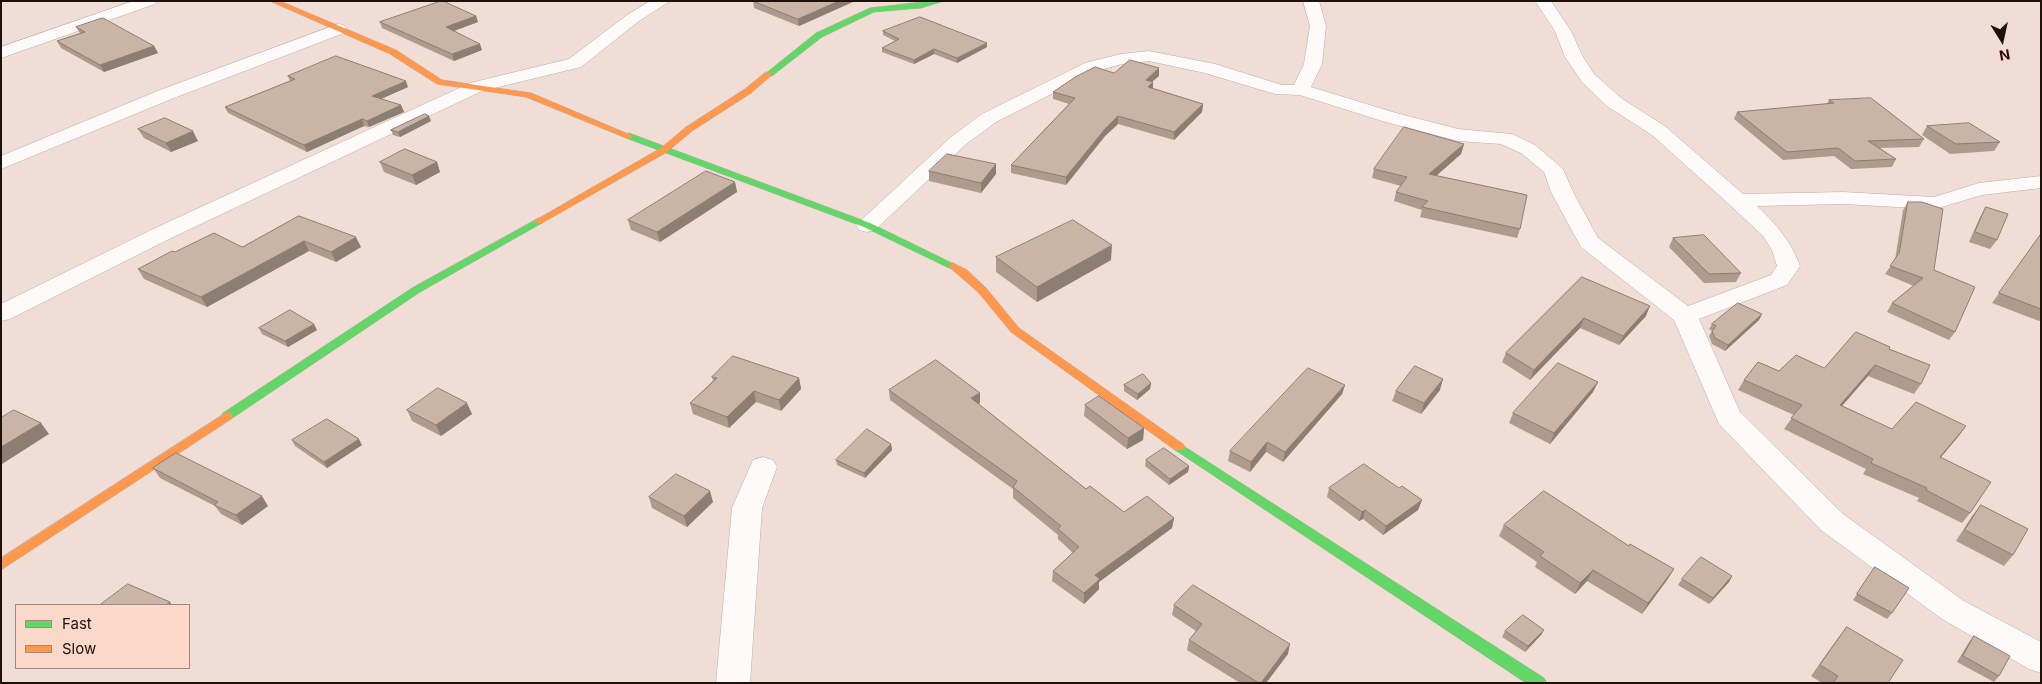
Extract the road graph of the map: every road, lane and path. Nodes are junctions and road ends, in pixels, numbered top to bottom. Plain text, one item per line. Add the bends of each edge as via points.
1 (149, 1) edge
2 (272, 1) edge
3 (662, 1) edge
4 (942, 1) edge
5 (1311, 1) edge
6 (1543, 1) edge
7 (338, 29) junction
8 (1, 53) edge
9 (476, 87) junction
10 (1301, 90) junction
11 (664, 150) junction
12 (1, 163) edge
13 (2041, 182) edge
14 (1738, 200) junction
15 (867, 225) junction
16 (1, 314) edge
17 (1685, 316) junction
18 (763, 467) dead end
19 (1, 565) edge
20 (2041, 659) edge
21 (733, 683) edge
22 (1539, 683) edge

1 - 8 street
2 - 7 street
3 - 9 street via 633,18 575,63
4 - 11 street via 872,10 819,35 748,91 689,129
5 - 10 street via 1318,26 1317,35 1313,64
6 - 14 street via 1564,31 1574,57 1588,78 1614,102 1659,131
7 - 9 street via 393,52 440,82
7 - 12 street via 167,94
9 - 11 street via 528,95
9 - 16 street via 159,235
10 - 15 street via 1281,90 1209,68 1148,56 1121,58 1091,67 989,118 958,141
10 - 17 street via 1440,131 1505,138 1528,149 1553,169 1589,242
11 - 15 street
11 - 19 street via 416,290
13 - 14 street via 1979,189 1935,203 1843,198
14 - 17 street via 1771,232 1790,266 1779,280
15 - 22 street via 962,272 1016,330 1162,436
17 - 20 street via 1729,417 1832,522 1953,610
18 - 21 street via 748,508

